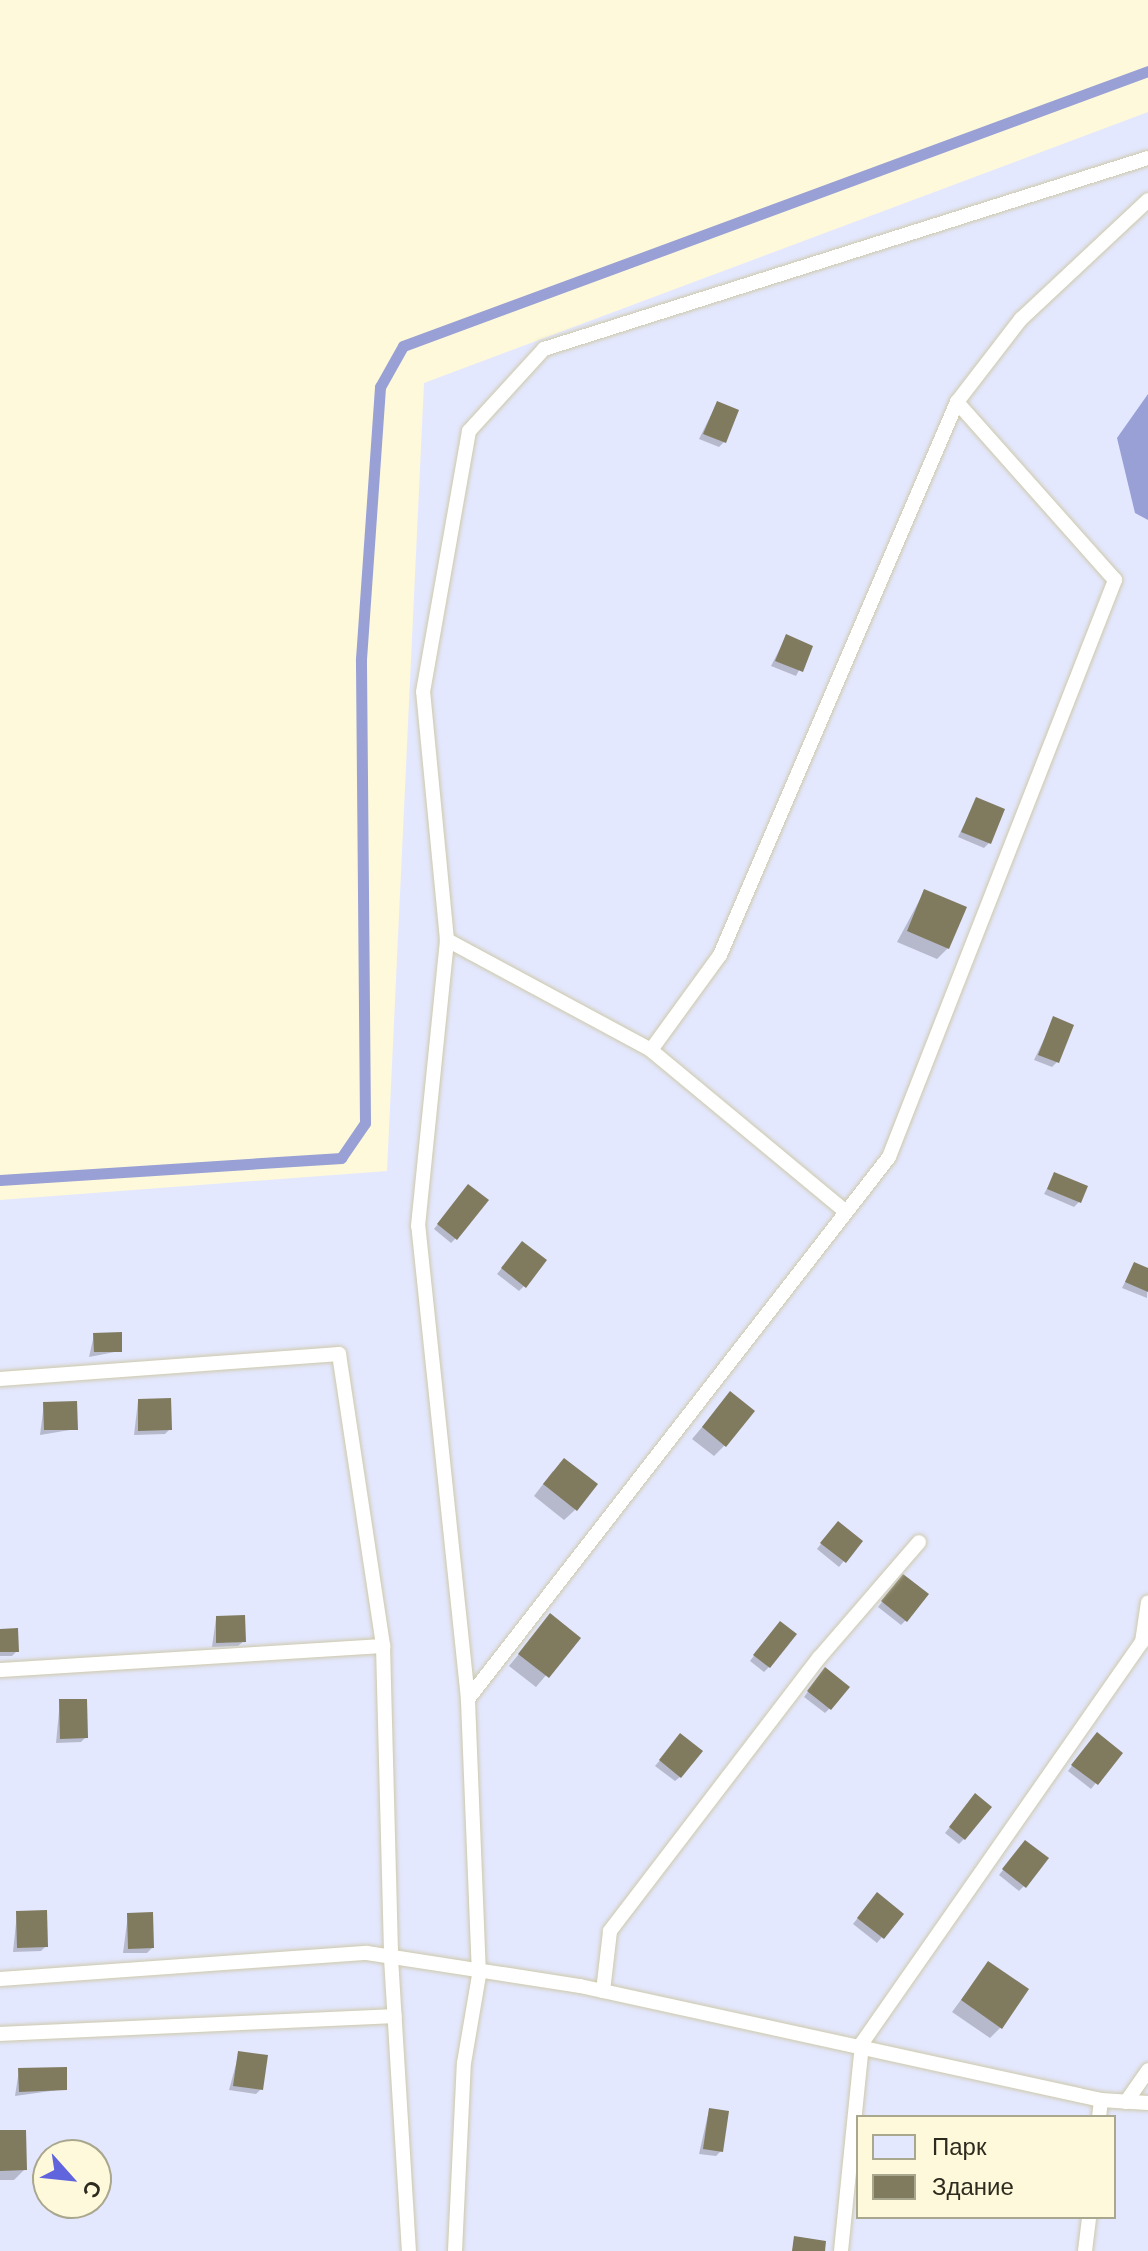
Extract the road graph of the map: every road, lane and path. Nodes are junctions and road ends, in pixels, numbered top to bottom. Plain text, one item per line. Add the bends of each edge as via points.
1 (1148, 158) edge
2 (1148, 200) edge
3 (957, 402) junction
4 (447, 940) junction
5 (651, 1050) junction
6 (846, 1212) junction
7 (0, 1379) edge
8 (919, 1542) dead end
9 (1148, 1602) edge
10 (383, 1646) junction
11 (0, 1670) edge
12 (468, 1699) junction
13 (391, 1958) junction
14 (479, 1975) junction
15 (0, 1979) edge
16 (603, 1991) junction
17 (395, 2016) junction
18 (0, 2034) edge
19 (862, 2043) junction
20 (1148, 2070) edge
21 (1101, 2100) junction
22 (1126, 2102) junction
23 (1148, 2103) edge
24 (1099, 2115) edge
25 (1089, 2219) edge
26 (409, 2251) edge
27 (455, 2251) edge
28 (841, 2251) edge
29 (1085, 2251) edge

1 - 4 lane via 544,349 469,431 423,692
2 - 3 lane via 1021,319
3 - 5 lane via 720,955
3 - 6 lane via 1115,580 889,1157
4 - 5 lane
4 - 12 lane via 418,1226
5 - 6 lane
6 - 12 lane
7 - 10 lane via 339,1354
8 - 16 lane via 819,1658 610,1931
9 - 19 lane via 1142,1642
10 - 11 lane
10 - 13 lane
12 - 14 lane
13 - 14 lane
13 - 15 lane via 367,1953
13 - 17 lane
14 - 16 lane
14 - 27 lane via 464,2063
16 - 19 lane
17 - 18 lane
17 - 26 lane
19 - 21 lane
19 - 28 lane
20 - 22 lane
21 - 22 lane
21 - 24 lane
22 - 23 lane
25 - 29 lane

